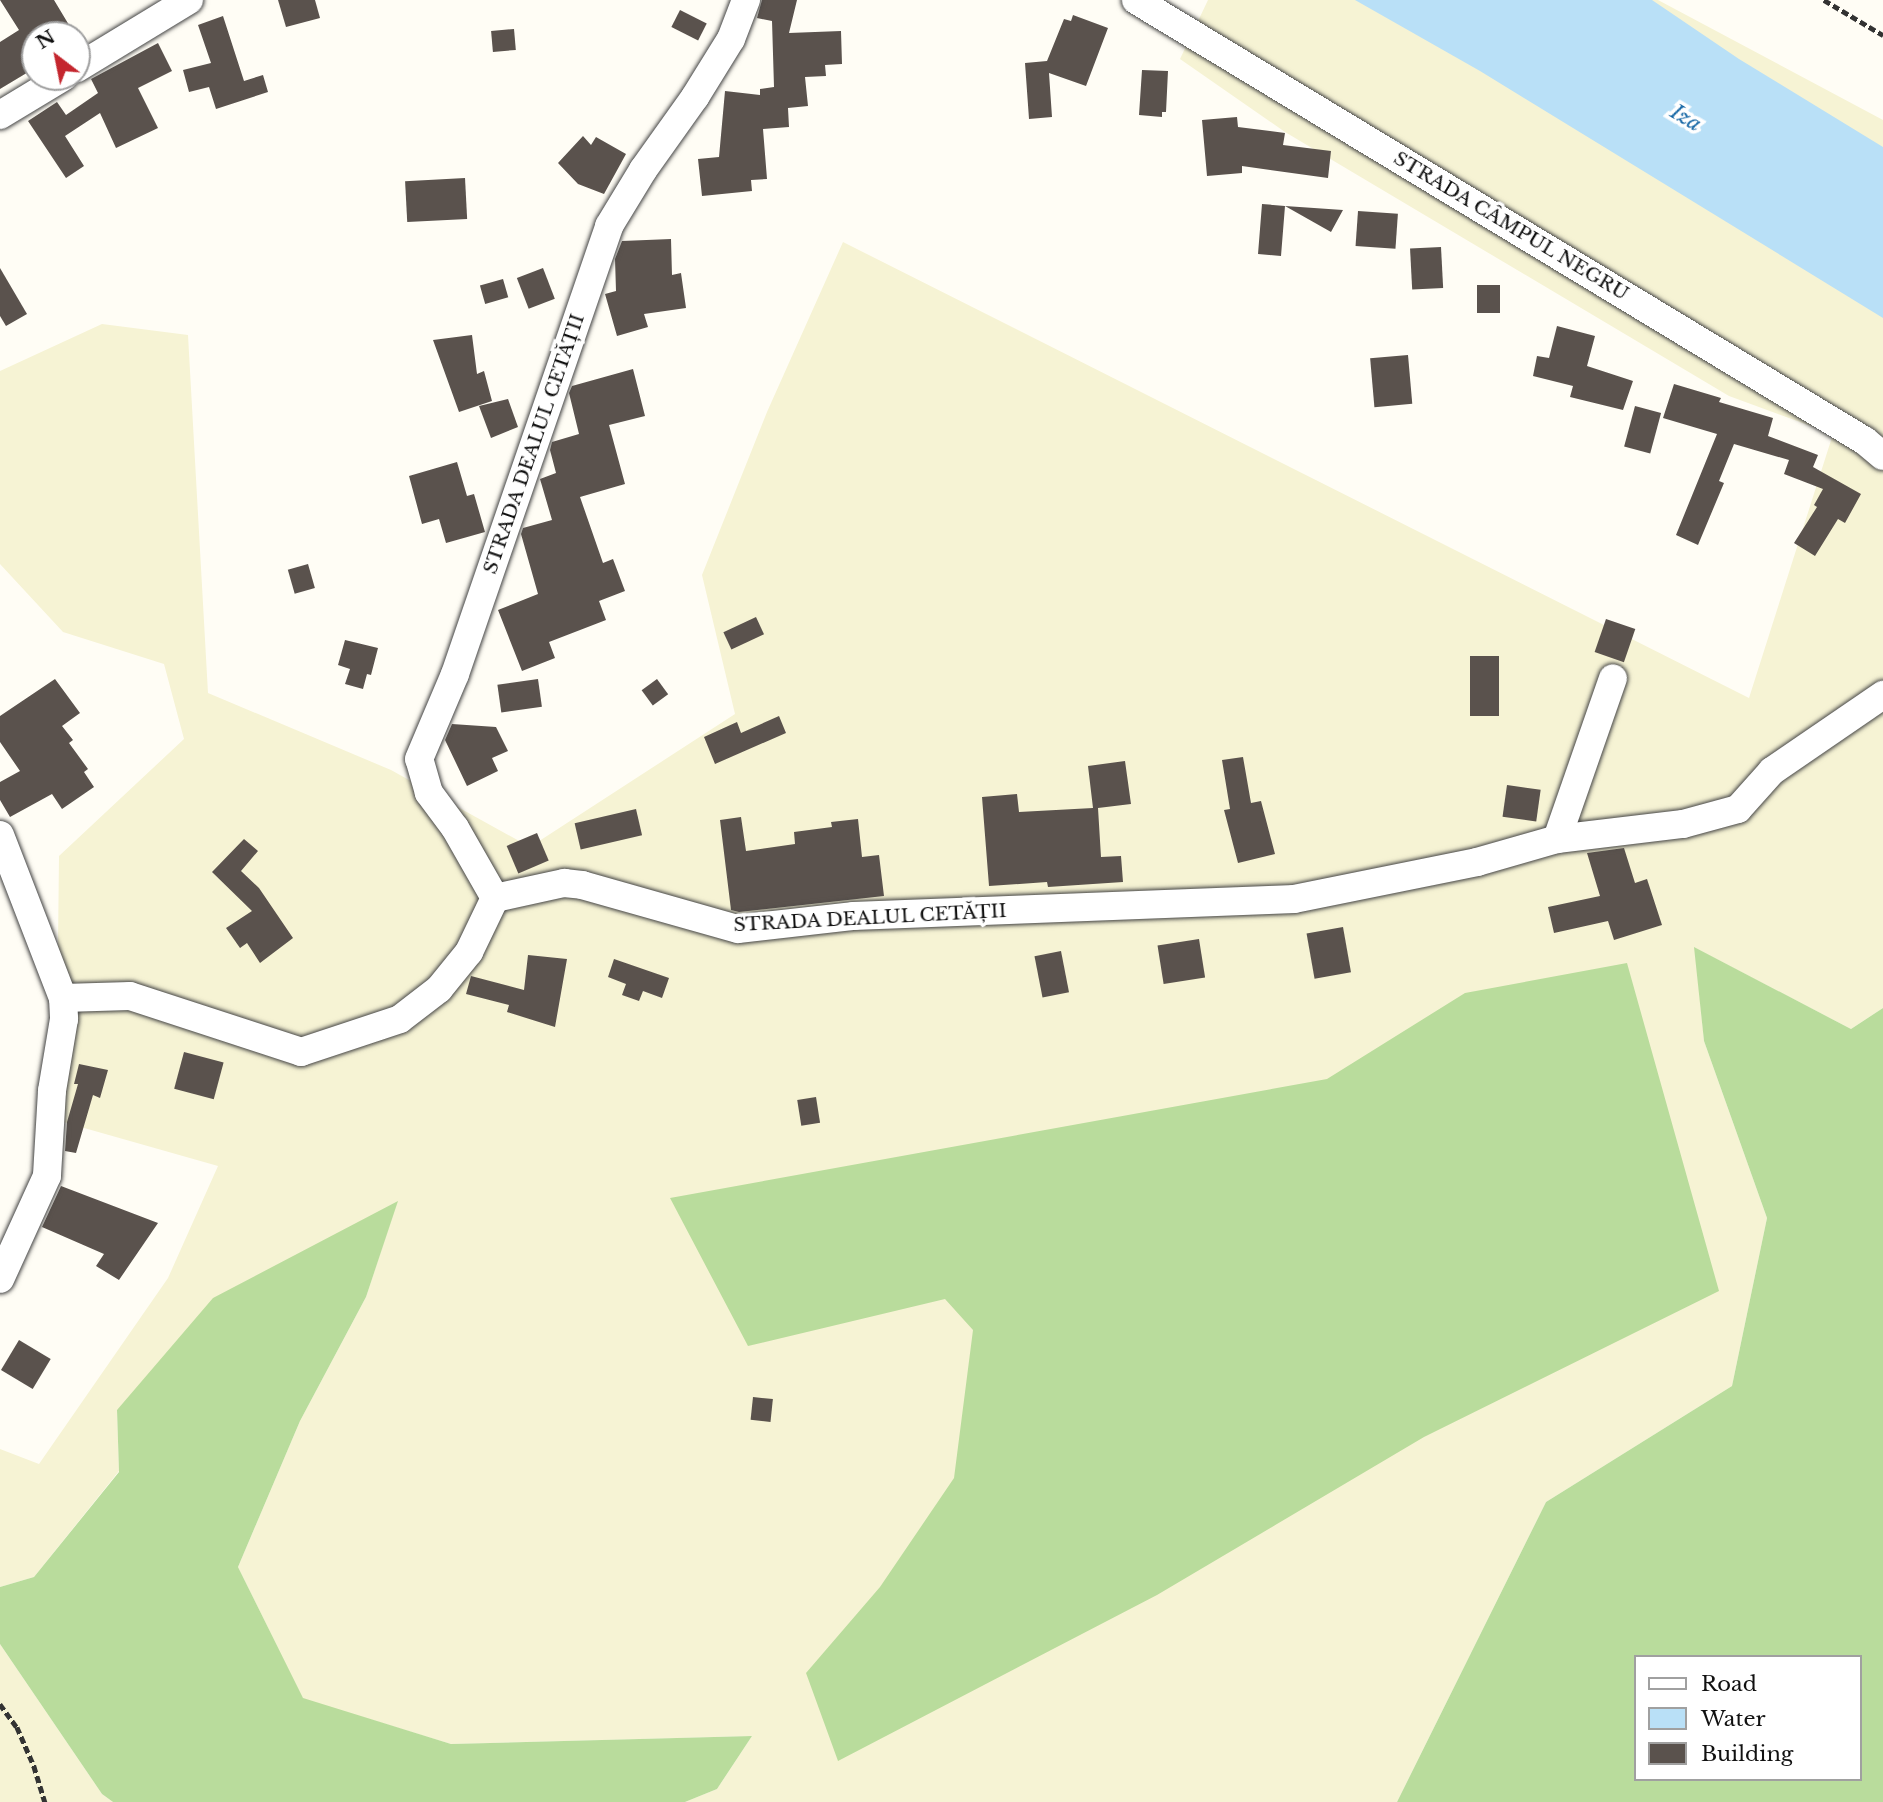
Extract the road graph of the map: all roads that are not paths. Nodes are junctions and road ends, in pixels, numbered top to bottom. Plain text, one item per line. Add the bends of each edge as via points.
1 (189, 0) edge
2 (746, 0) edge
3 (1136, 0) edge
4 (91, 60) edge
5 (40, 91) edge
6 (0, 115) edge
7 (1883, 456) edge
8 (1613, 678) dead end
9 (1883, 695) edge
10 (0, 835) edge
11 (1558, 839) junction
12 (495, 898) junction
13 (64, 998) junction
14 (0, 1279) edge

1 - 4 street
2 - 12 street, STRADA DEALUL CETĂȚII via 717,63 609,226 455,674 419,759 429,793
3 - 7 street, STRADA CÂMPUL NEGRU
5 - 6 street
8 - 11 street
9 - 11 street, STRADA DEALUL CETĂȚII via 1772,771 1738,809 1683,824
10 - 13 street
11 - 12 street, STRADA DEALUL CETĂȚII via 1477,862 1294,898 853,916 738,929 582,885 564,883
12 - 13 street via 469,951 439,989 400,1019 301,1052 130,996
13 - 14 street via 47,1177

